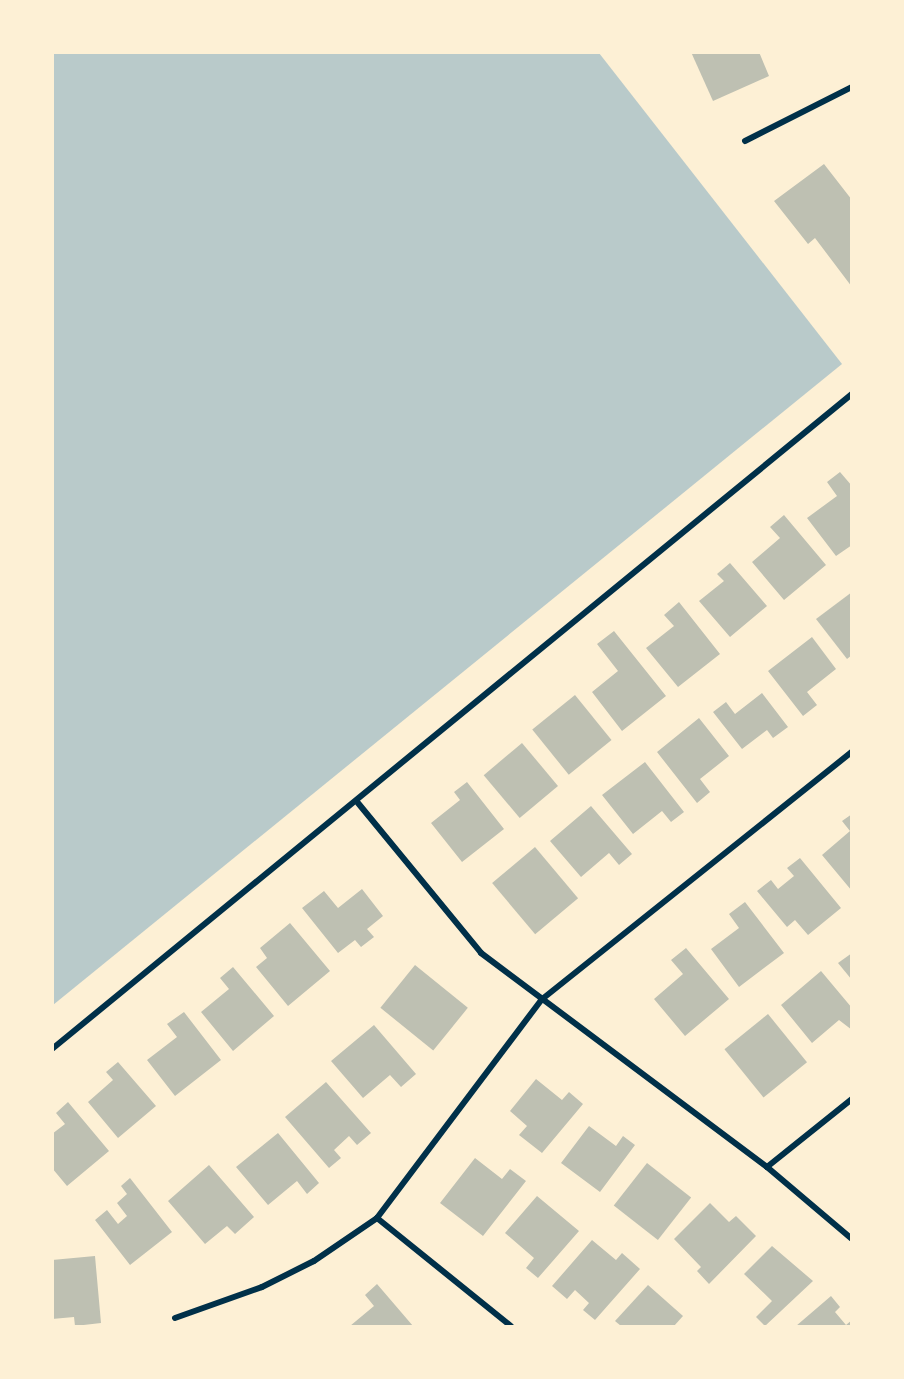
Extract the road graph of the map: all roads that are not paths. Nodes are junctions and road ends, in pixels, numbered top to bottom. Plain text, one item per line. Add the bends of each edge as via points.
1 (852, 87) edge
2 (745, 141) dead end
3 (852, 394) edge
4 (852, 752) edge
5 (358, 804) junction
6 (541, 1000) junction
7 (52, 1049) edge
8 (852, 1099) edge
9 (767, 1167) junction
10 (377, 1218) junction
11 (852, 1239) edge
12 (175, 1318) dead end
13 (511, 1326) edge

1 - 2 street
3 - 5 street
4 - 6 street
5 - 6 street via 481,953
5 - 7 street
6 - 9 street
6 - 10 street
8 - 9 street
9 - 11 street
10 - 12 street via 314,1261 262,1287
10 - 13 street

